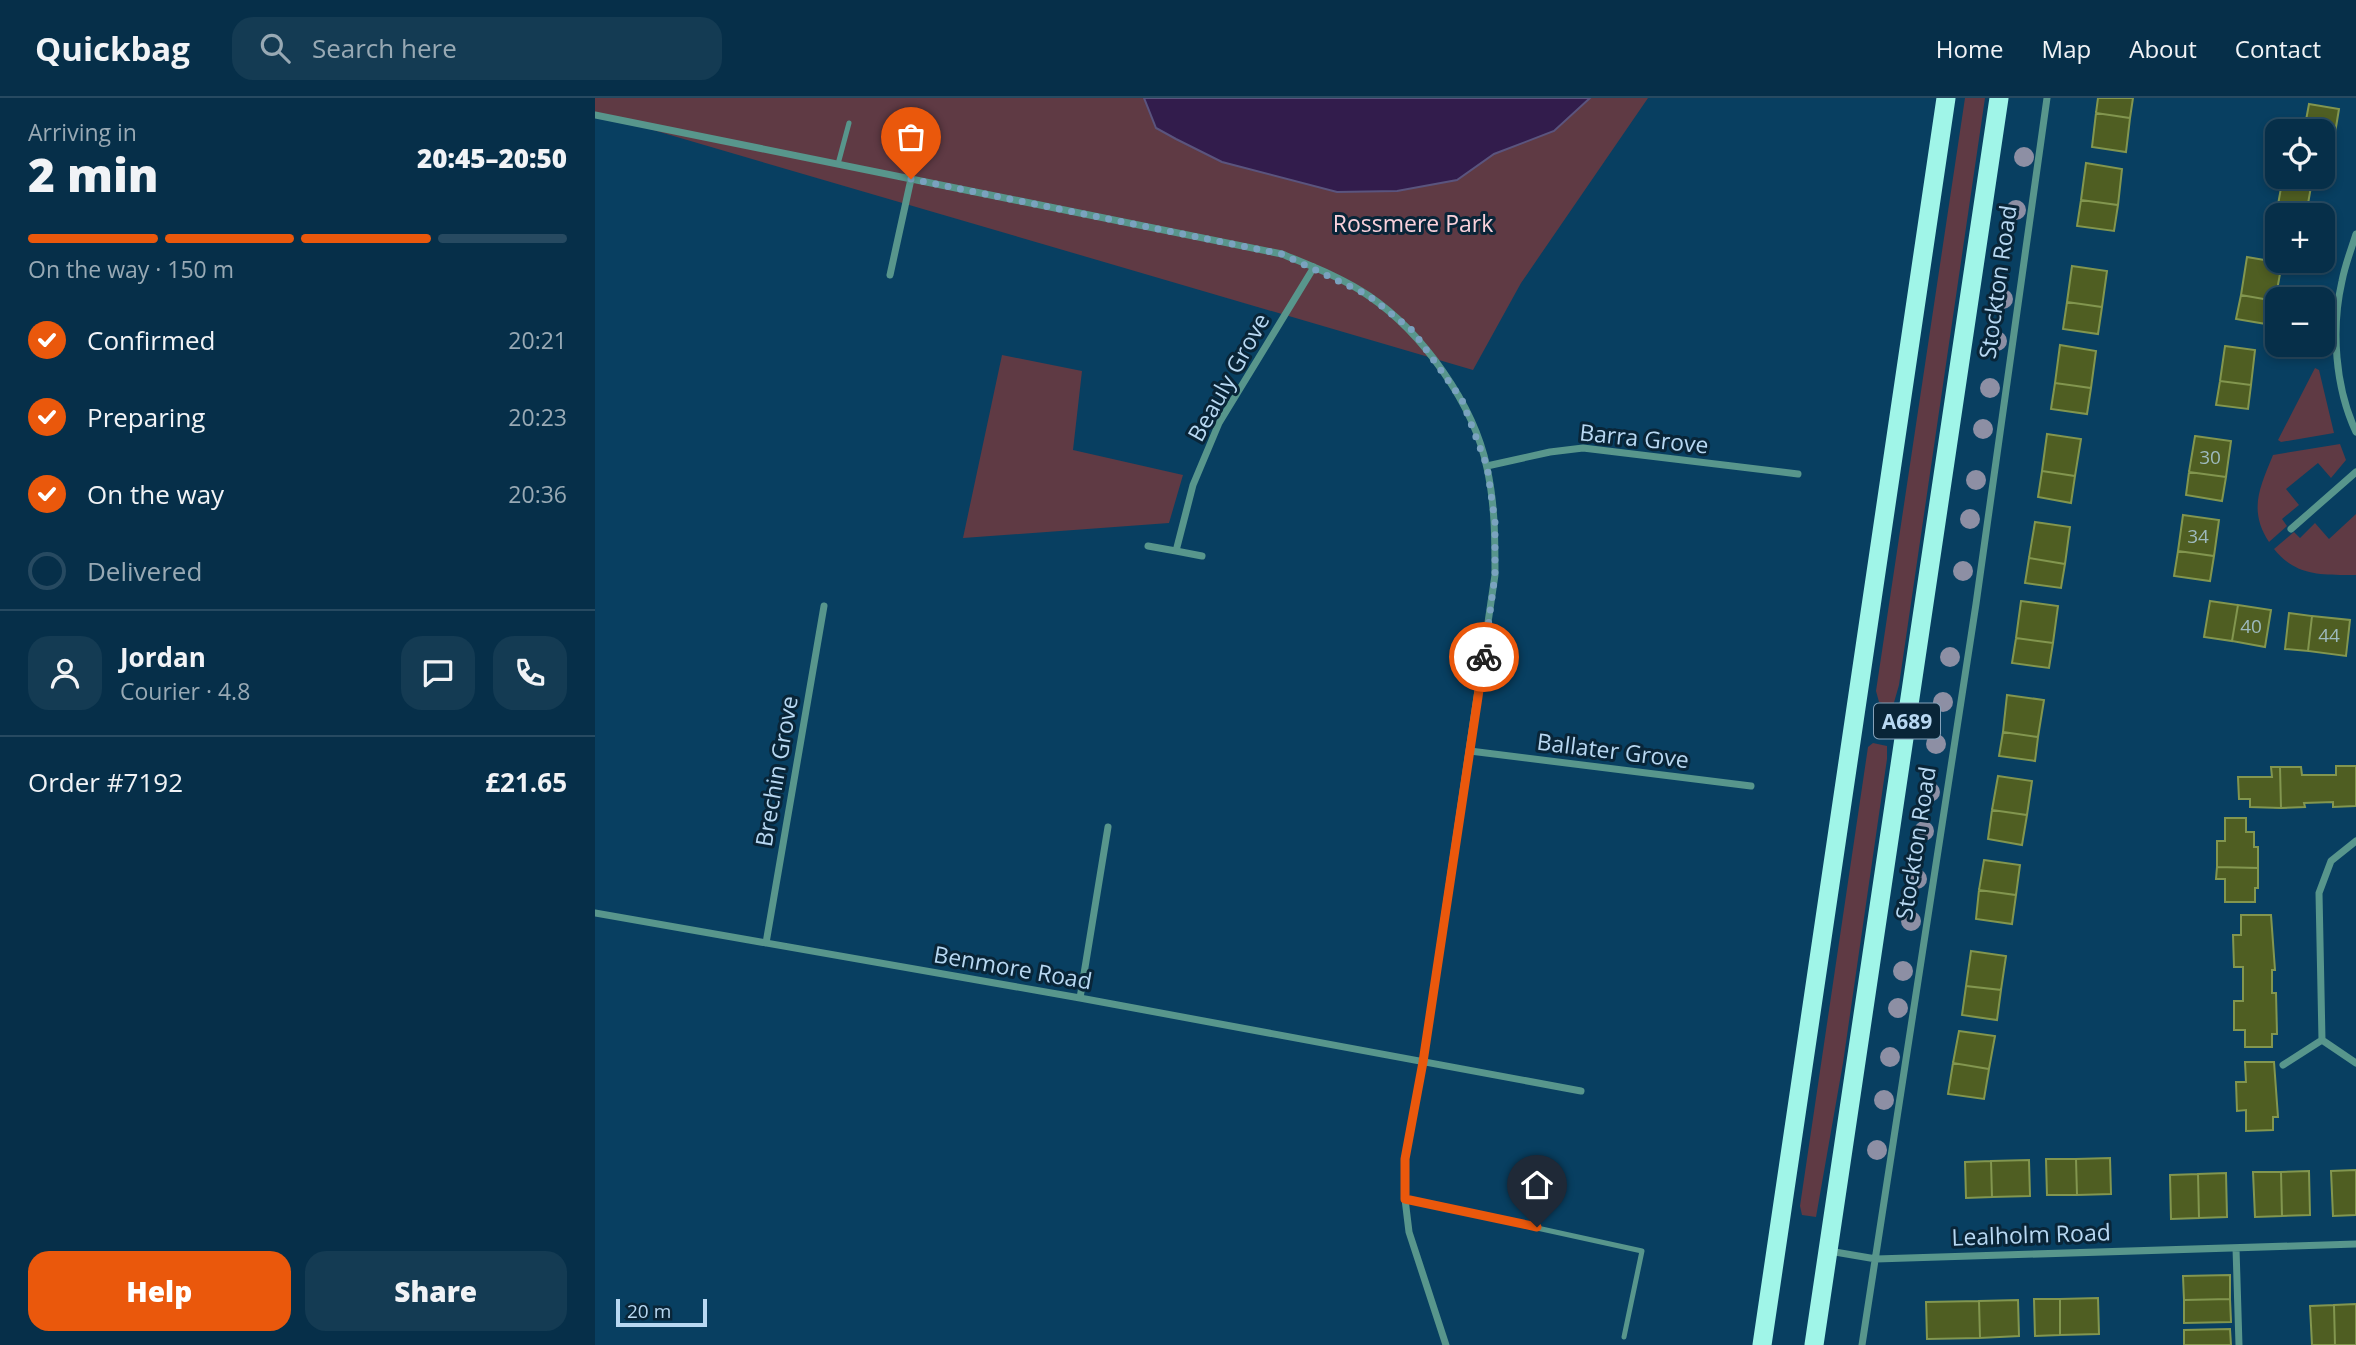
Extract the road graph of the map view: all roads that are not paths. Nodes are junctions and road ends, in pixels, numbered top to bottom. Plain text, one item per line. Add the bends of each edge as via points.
1 (1946, 98) edge
2 (1999, 98) edge
3 (2047, 98) edge
4 (595, 115) edge
5 (849, 123) dead end
6 (838, 164) junction
7 (911, 179) junction
8 (2356, 234) edge
9 (1314, 267) junction
10 (890, 275) dead end
11 (2356, 432) edge
12 (1487, 466) junction
13 (2356, 472) edge
14 (1797, 474) dead end
15 (2291, 529) dead end
16 (1148, 546) dead end
17 (1176, 551) junction
18 (1202, 556) dead end
19 (824, 606) dead end
20 (1470, 751) junction
21 (1751, 786) dead end
22 (1108, 827) dead end
23 (2356, 841) edge
24 (595, 913) edge
25 (766, 943) junction
26 (1080, 998) junction
27 (2322, 1040) junction
28 (1423, 1062) junction
29 (2356, 1063) edge
30 (2283, 1065) dead end
31 (1581, 1091) dead end
32 (1405, 1199) junction
33 (2356, 1244) edge
34 (2236, 1248) junction
35 (1829, 1251) junction
36 (1876, 1259) junction
37 (1624, 1337) dead end
38 (1445, 1345) edge
39 (1762, 1345) edge
40 (1814, 1345) edge
41 (1862, 1345) edge
42 (2239, 1345) edge

1 - 39 highway, A689
2 - 35 highway, Stockton Road / A689
3 - 36 street, Stockton Road
4 - 6 street
5 - 6 lane
6 - 7 street
7 - 9 street via 1282,254
7 - 10 street
8 - 11 street via 2341,283 2337,333 2338,367
9 - 12 street via 1368,295 1413,331 1462,400
9 - 17 street, Beauly Grove via 1219,423 1193,485
12 - 14 street, Barra Grove via 1583,448
12 - 20 street via 1495,522 1495,575
13 - 15 street
16 - 17 street
17 - 18 street
19 - 25 street, Brechin Grove
20 - 21 street, Ballater Grove
20 - 28 street
22 - 26 street
23 - 27 street via 2332,861 2319,893
24 - 25 street, Benmore Road
25 - 26 street, Benmore Road
26 - 28 street, Benmore Road
27 - 29 street
27 - 30 street
28 - 31 street, Benmore Road
28 - 32 street via 1405,1159
32 - 37 lane via 1642,1251
32 - 38 street via 1409,1232
33 - 34 street, Lealholm Road
34 - 36 street, Lealholm Road
34 - 42 street
35 - 36 street, Lealholm Road
35 - 40 highway, Stockton Road / A689
36 - 41 street, Stockton Road

